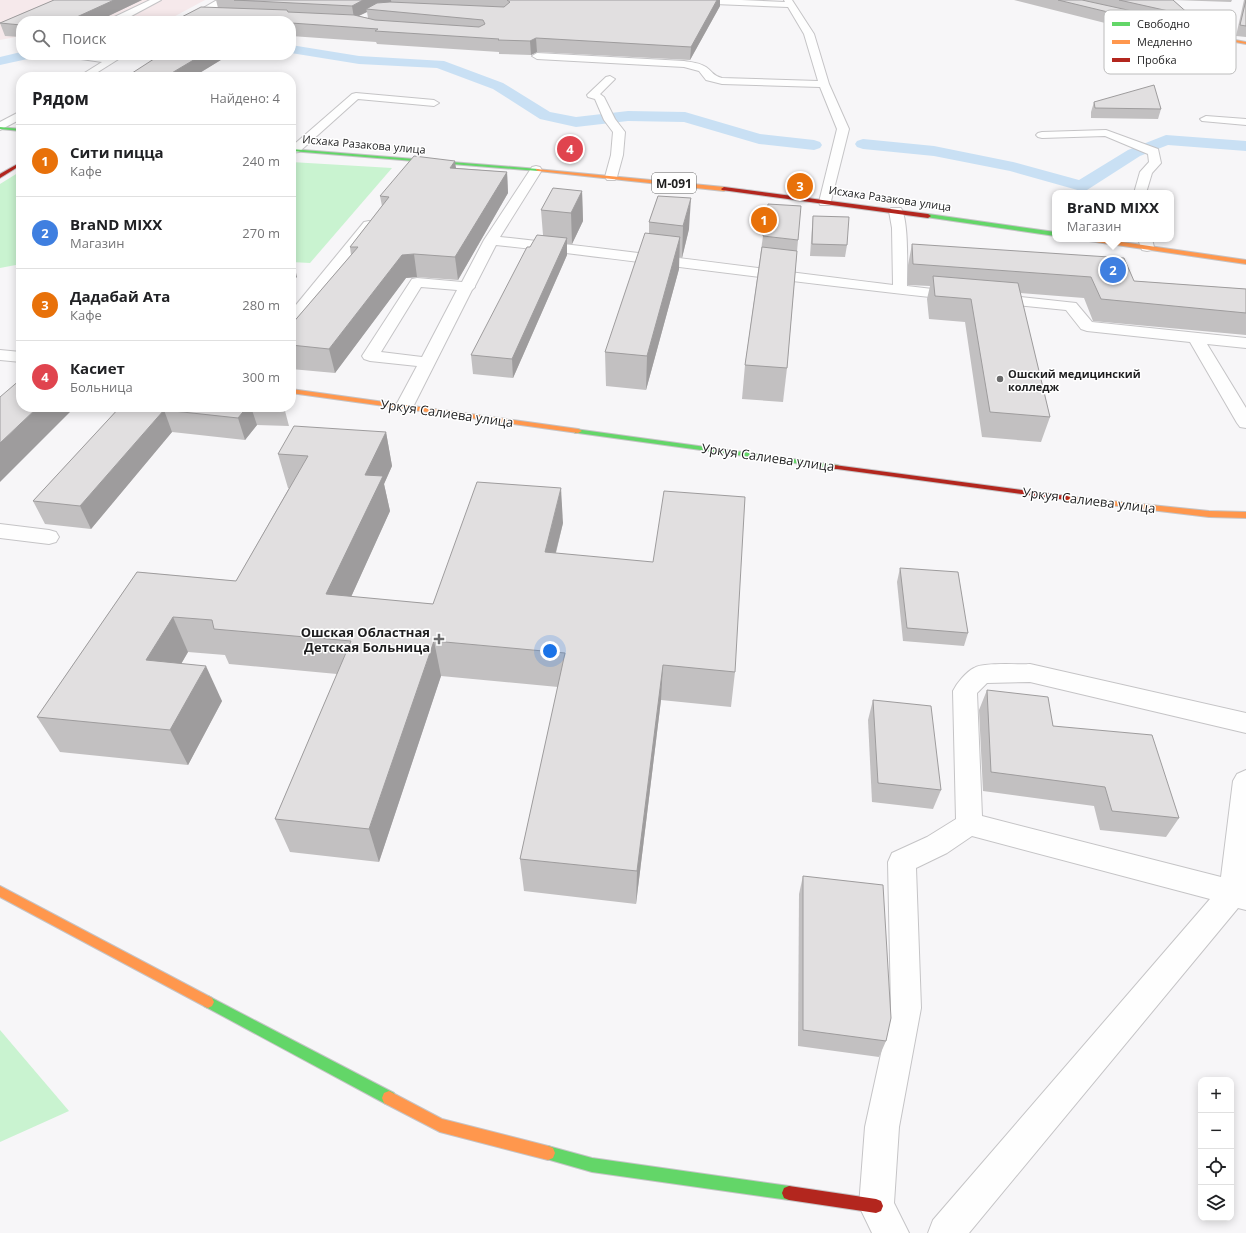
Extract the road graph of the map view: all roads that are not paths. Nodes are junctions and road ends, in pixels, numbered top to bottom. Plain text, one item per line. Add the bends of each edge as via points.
1 (157, 0) edge
2 (222, 0) edge
3 (690, 0) edge
4 (789, 2) edge
5 (197, 15) joint
6 (125, 16) edge
7 (213, 16) edge
8 (1236, 41) edge
9 (1246, 43) edge
10 (537, 56) edge
11 (111, 60) edge
12 (91, 72) edge
13 (610, 78) dead end
14 (824, 84) junction
15 (434, 103) dead end
16 (16, 117) edge
17 (1206, 119) dead end
18 (1246, 122) edge
19 (0, 127) edge
20 (16, 129) edge
21 (1042, 135) dead end
22 (296, 147) edge
23 (296, 150) edge
24 (422, 160) junction
25 (16, 166) edge
26 (536, 170) junction
27 (411, 173) edge
28 (0, 176) edge
29 (611, 177) junction
30 (1141, 190) edge
31 (825, 202) junction
32 (896, 211) junction
33 (376, 216) edge
34 (1052, 234) edge
35 (491, 240) junction
36 (1132, 242) edge
37 (1146, 243) edge
38 (1246, 262) edge
39 (468, 287) junction
40 (900, 290) junction
41 (296, 315) edge
42 (1196, 338) junction
43 (1246, 343) edge
44 (0, 355) edge
45 (16, 357) edge
46 (426, 362) junction
47 (296, 392) edge
48 (404, 407) junction
49 (1246, 423) edge
50 (1246, 515) edge
51 (0, 531) edge
52 (49, 537) dead end
53 (1246, 723) edge
54 (1246, 781) edge
55 (969, 824) junction
56 (0, 892) edge
57 (1239, 896) edge
58 (876, 1206) junction
59 (890, 1233) edge
60 (946, 1233) edge

1 - 6 street
2 - 5 street
3 - 4 street
4 - 14 street via 809,34
5 - 7 street
8 - 9 street
10 - 14 street via 700,66 710,78 722,81
11 - 12 street
13 - 29 street via 592,95 599,97 619,132 617,155
14 - 31 street via 843,129
15 - 22 street via 356,96
16 - 19 street
17 - 18 street
19 - 20 street
21 - 30 street via 1106,133 1154,152 1155,163 1146,172
23 - 24 street, Исхака Разакова улица / М-091
24 - 26 street, Исхака Разакова улица / М-091
24 - 27 street
25 - 28 street
26 - 29 street, Исхака Разакова улица / М-091
26 - 35 street
29 - 31 street, Исхака Разакова улица / М-091
31 - 32 street, Исхака Разакова улица / М-091
32 - 34 street, Исхака Разакова улица / М-091
32 - 40 street via 899,228
33 - 41 street
35 - 39 street
35 - 40 street
36 - 37 street
37 - 38 street
39 - 46 street
39 - 46 street via 417,282 370,356
40 - 42 street via 1071,306 1087,326
42 - 43 street
42 - 49 street
44 - 45 street
46 - 48 street
47 - 48 street, Уркуя Салиева улица
48 - 50 street, Уркуя Салиева улица via 1122,505
51 - 52 street
53 - 55 street via 1030,673 981,674 965,691
54 - 57 street
55 - 57 street
55 - 58 street via 937,846 902,862 906,1008 882,1127
56 - 58 street via 440,1126 592,1165
57 - 60 street
58 - 59 street

